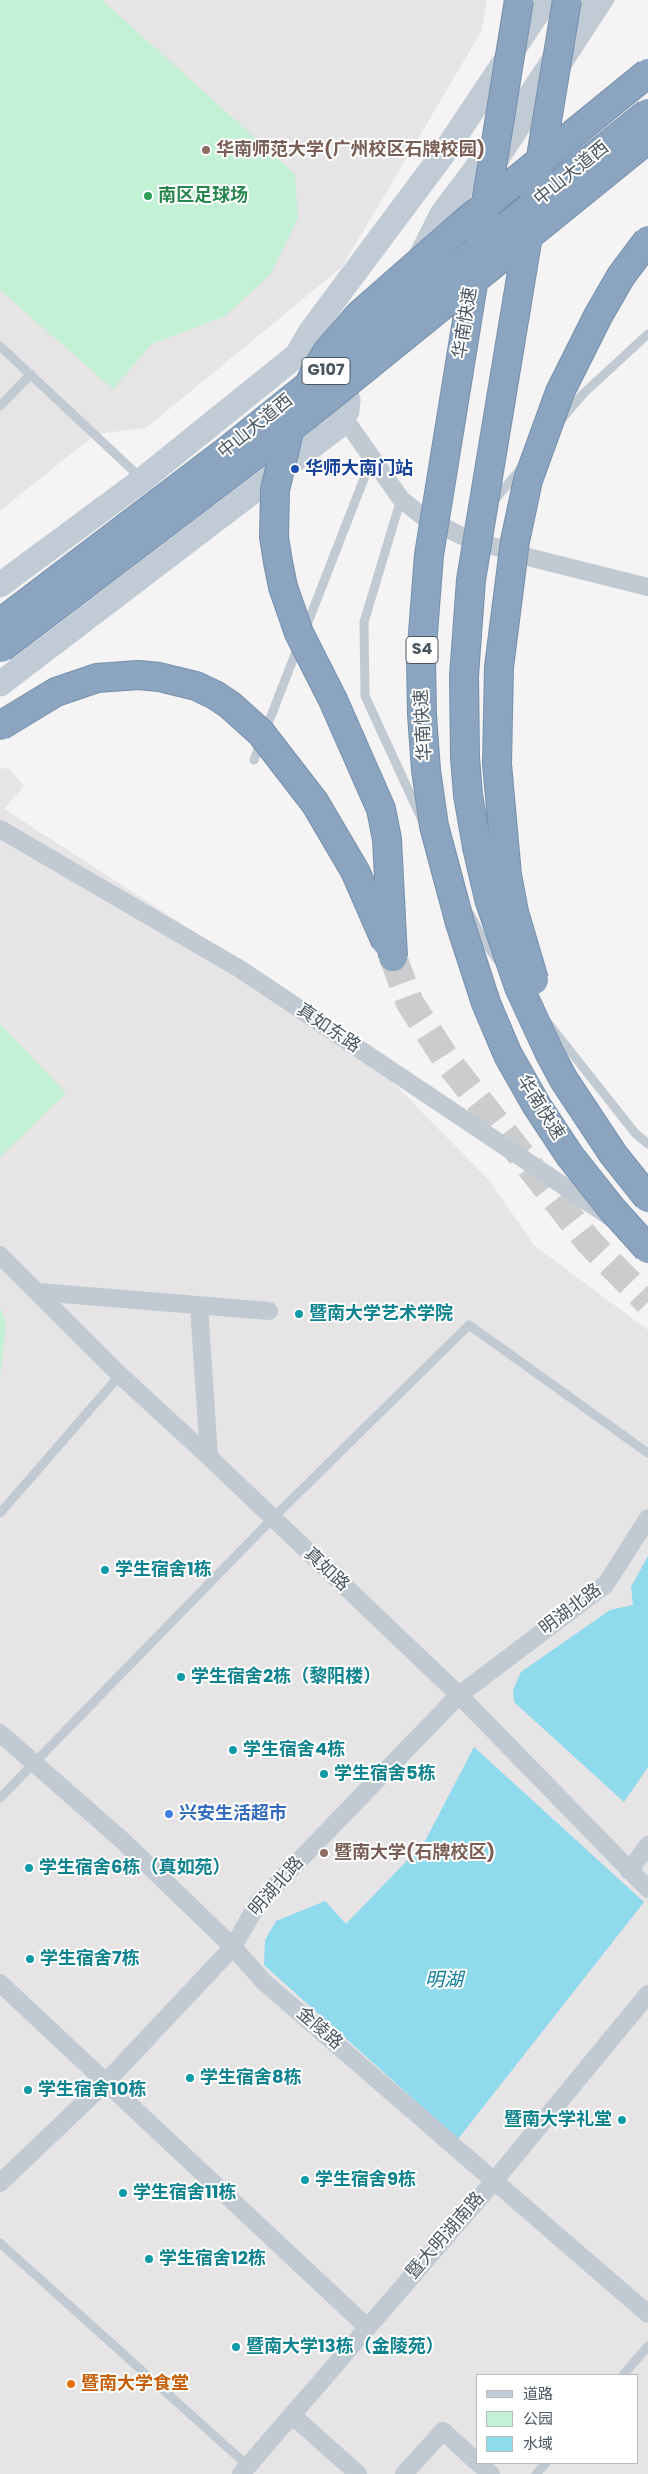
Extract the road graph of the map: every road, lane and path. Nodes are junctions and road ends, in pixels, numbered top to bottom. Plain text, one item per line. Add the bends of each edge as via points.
1 (519, 0) edge
2 (546, 0) edge
3 (567, 0) edge
4 (594, 0) edge
5 (610, 0) edge
6 (648, 73) edge
7 (648, 113) edge
8 (648, 140) edge
9 (648, 240) edge
10 (446, 250) dead end
11 (430, 275) dead end
12 (397, 325) dead end
13 (392, 334) dead end
14 (648, 334) edge
15 (0, 346) edge
16 (297, 355) junction
17 (31, 374) junction
18 (253, 390) junction
19 (344, 400) junction
20 (0, 406) edge
21 (372, 458) junction
22 (296, 460) junction
23 (142, 480) junction
24 (401, 499) junction
25 (464, 537) junction
26 (0, 585) edge
27 (648, 587) edge
28 (0, 623) edge
29 (1, 648) edge
30 (0, 684) edge
31 (0, 726) edge
32 (254, 760) dead end
33 (0, 829) edge
34 (564, 1080) junction
35 (648, 1144) edge
36 (648, 1198) edge
37 (648, 1242) edge
38 (648, 1249) edge
39 (0, 1255) edge
40 (39, 1292) junction
41 (199, 1306) junction
42 (268, 1311) dead end
43 (120, 1375) junction
44 (648, 1453) edge
45 (209, 1457) junction
46 (0, 1513) edge
47 (648, 1518) edge
48 (272, 1519) junction
49 (459, 1695) junction
50 (0, 1734) edge
51 (32, 1762) junction
52 (0, 1798) edge
53 (648, 1845) edge
54 (629, 1871) junction
55 (648, 1889) edge
56 (234, 1947) junction
57 (0, 1983) edge
58 (648, 1994) edge
59 (106, 2082) junction
60 (494, 2180) junction
61 (0, 2183) edge
62 (0, 2243) edge
63 (648, 2314) edge
64 (367, 2327) junction
65 (648, 2346) edge
66 (624, 2374) edge
67 (293, 2416) junction
68 (476, 2461) edge
69 (479, 2464) edge
70 (545, 2464) edge
71 (244, 2470) edge
72 (358, 2474) edge
73 (404, 2474) edge
74 (491, 2474) edge
75 (536, 2474) edge

1 - 38 highway, 华南快速 / S4, bridge via 429,555 422,659 426,770 434,826 453,900 486,1003 508,1055 536,1106 570,1156 612,1210
2 - 16 main road via 446,150
3 - 34 highway, 华南快速, bridge via 471,580 466,624 464,716 468,795 489,899 519,987
4 - 19 main road via 524,105 442,214 392,315 357,365
5 - 10 lane
6 - 31 highway, bridge via 465,222 359,315 327,352 289,428 279,464 274,515 282,587 299,633 333,700 381,810 387,839 393,957 355,871 315,803 261,733 215,695 159,676 97,678 56,692
7 - 28 highway, 中山大道西 / G107, bridge via 228,450
8 - 29 highway, 中山大道西 / G107, bridge via 306,416
9 - 34 highway, bridge via 621,276 598,316 560,392 537,452 515,541 499,667 497,764 507,875 525,953
11 - 12 lane
13 - 19 lane
14 - 25 lane via 584,393
15 - 17 lane
16 - 18 main road
16 - 19 main road via 327,362
17 - 20 lane
17 - 23 lane
18 - 22 main road via 281,400 296,412 303,432
18 - 23 main road
19 - 21 street
19 - 22 main road via 327,437
21 - 24 street
21 - 32 lane
22 - 30 main road
23 - 26 main road
24 - 25 street via 422,516
24 - 35 lane via 364,622 365,696 403,781 485,943 635,1133
25 - 27 street via 528,557
33 - 37 street, 真如东路 via 240,969
34 - 36 highway, 华南快速, bridge via 613,1154
39 - 40 street, 真如路
40 - 41 street
40 - 43 street, 真如路
41 - 42 street
41 - 45 street
43 - 45 street, 真如路
43 - 46 lane
44 - 48 lane via 468,1325
45 - 48 street, 真如路
47 - 49 street, 明湖北路 via 606,1584
48 - 49 street, 真如路
48 - 51 lane
49 - 54 street, 真如路
49 - 56 street, 明湖北路 via 258,1903
50 - 51 street, 金陵路
51 - 52 lane
51 - 56 street, 金陵路 via 123,1841
53 - 54 street
54 - 55 street, 真如路
56 - 59 street, 明湖北路
56 - 60 street, 金陵路 via 264,1982
57 - 59 street
58 - 60 street, 暨大明湖南路
59 - 61 street, 明湖北路
59 - 64 street
60 - 63 street, 金陵路
60 - 64 street, 暨大明湖南路
62 - 71 lane
64 - 67 street, 暨大明湖南路
65 - 66 lane
67 - 71 street, 暨大明湖南路
67 - 72 street
68 - 73 street via 443,2431
69 - 74 street
70 - 75 lane

